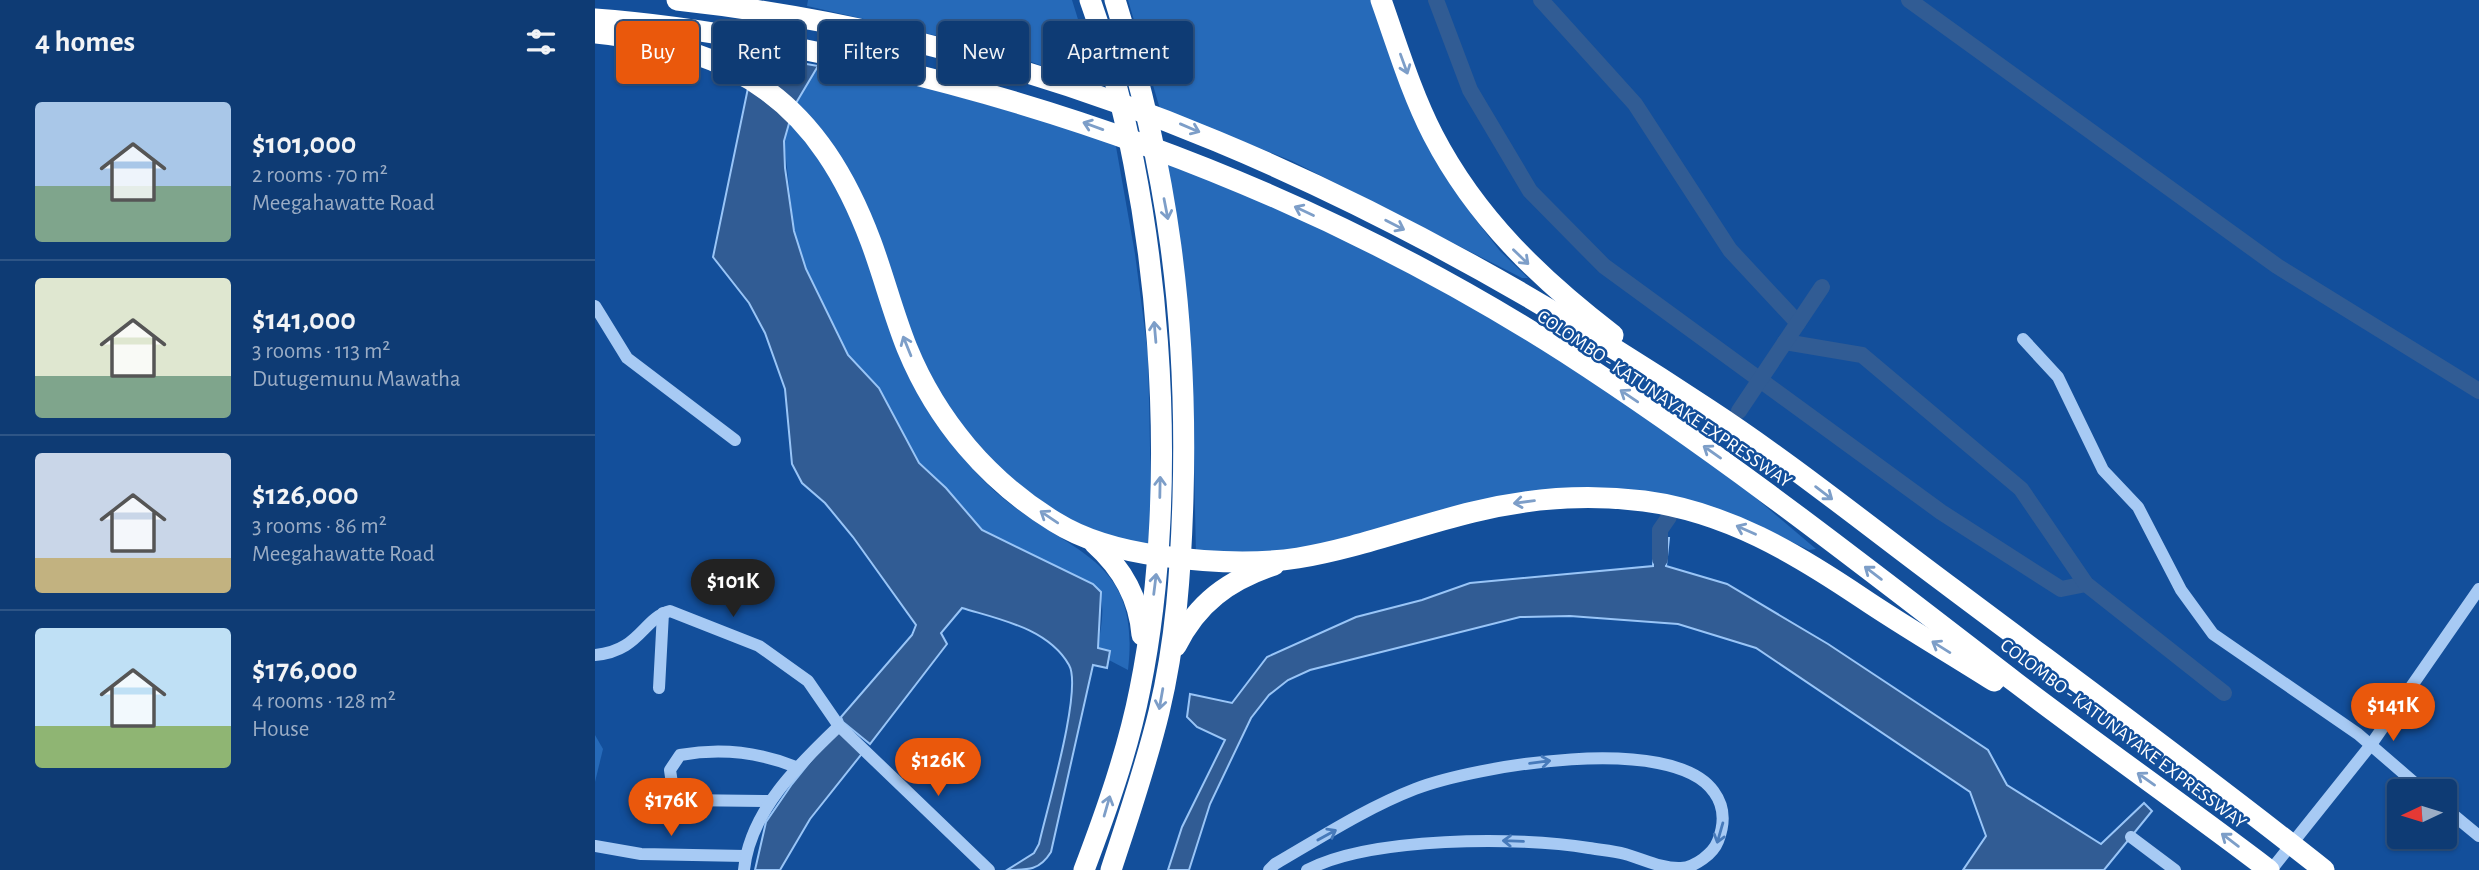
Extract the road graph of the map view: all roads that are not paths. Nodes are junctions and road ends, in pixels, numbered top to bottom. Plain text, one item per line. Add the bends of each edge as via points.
1 (677, 0) edge
2 (1090, 0) edge
3 (1115, 0) edge
4 (1381, 0) edge
5 (595, 19) edge
6 (595, 33) edge
7 (595, 306) edge
8 (2023, 339) dead end
9 (1709, 409) junction
10 (735, 440) dead end
11 (1079, 535) junction
12 (1159, 556) junction
13 (1181, 559) junction
14 (1293, 559) junction
15 (2479, 589) edge
16 (663, 613) junction
17 (595, 655) edge
18 (1168, 662) junction
19 (1143, 672) junction
20 (659, 688) dead end
21 (839, 726) junction
22 (2370, 747) junction
23 (2103, 748) junction
24 (796, 767) junction
25 (2409, 779) edge
26 (770, 801) junction
27 (2457, 818) edge
28 (2479, 836) edge
29 (2131, 837) dead end
30 (595, 846) edge
31 (745, 856) junction
32 (744, 870) edge
33 (989, 870) edge
34 (1084, 870) edge
35 (1111, 870) edge
36 (1269, 870) edge
37 (1307, 870) edge
38 (2175, 870) edge
39 (2270, 870) edge
40 (2324, 870) edge

1 -> 9 highway, COLOMBO - KATUNAYAKE EXPRESSWAY via 819,21 935,45 1053,78 1174,121 1281,168 1473,265
12 -> 2 highway via 1161,400 1147,245 1113,72
3 -> 13 highway via 1151,132 1181,322 1185,404
4 -> 9 highway via 1432,134 1465,191 1556,292
23 -> 5 highway, COLOMBO - KATUNAYAKE EXPRESSWAY via 1686,434 1562,351 1403,259 1259,190 1072,118 941,80 815,51 733,34
11 -> 6 highway via 1002,484 957,435 908,351 871,242 843,178 804,123 763,86 726,66 670,45
7 - 10 street via 627,358
8 - 22 street via 2059,377 2103,470 2138,508 2181,590 2213,634 2358,734
9 -> 40 highway, COLOMBO - KATUNAYAKE EXPRESSWAY via 2210,779
11 - 12 highway
11 - 19 highway via 1111,558 1136,600
12 - 13 highway
19 -> 12 highway
13 - 14 highway
13 - 18 highway
14 - 18 highway via 1221,589 1192,618
23 -> 14 highway via 1789,551 1698,513 1650,502 1595,497 1520,502
15 - 22 street
16 - 17 street via 615,653
16 - 20 street
16 - 21 street via 682,615 759,646 808,681
18 -> 35 highway via 1160,711
34 -> 19 highway
21 - 24 street
21 - 33 street
22 - 25 street
22 - 39 street
39 -> 23 highway, COLOMBO - KATUNAYAKE EXPRESSWAY
24 - 26 street
24 - 26 street via 711,750 680,755 670,771 679,800
26 - 31 street
27 - 28 street
29 - 38 street
30 - 31 street via 641,854
31 - 32 street
36 -> 37 street via 1415,789 1495,768 1627,759 1689,771 1708,782 1721,802 1724,825 1717,845 1703,860 1682,868 1580,846 1492,841 1382,849 1329,859

